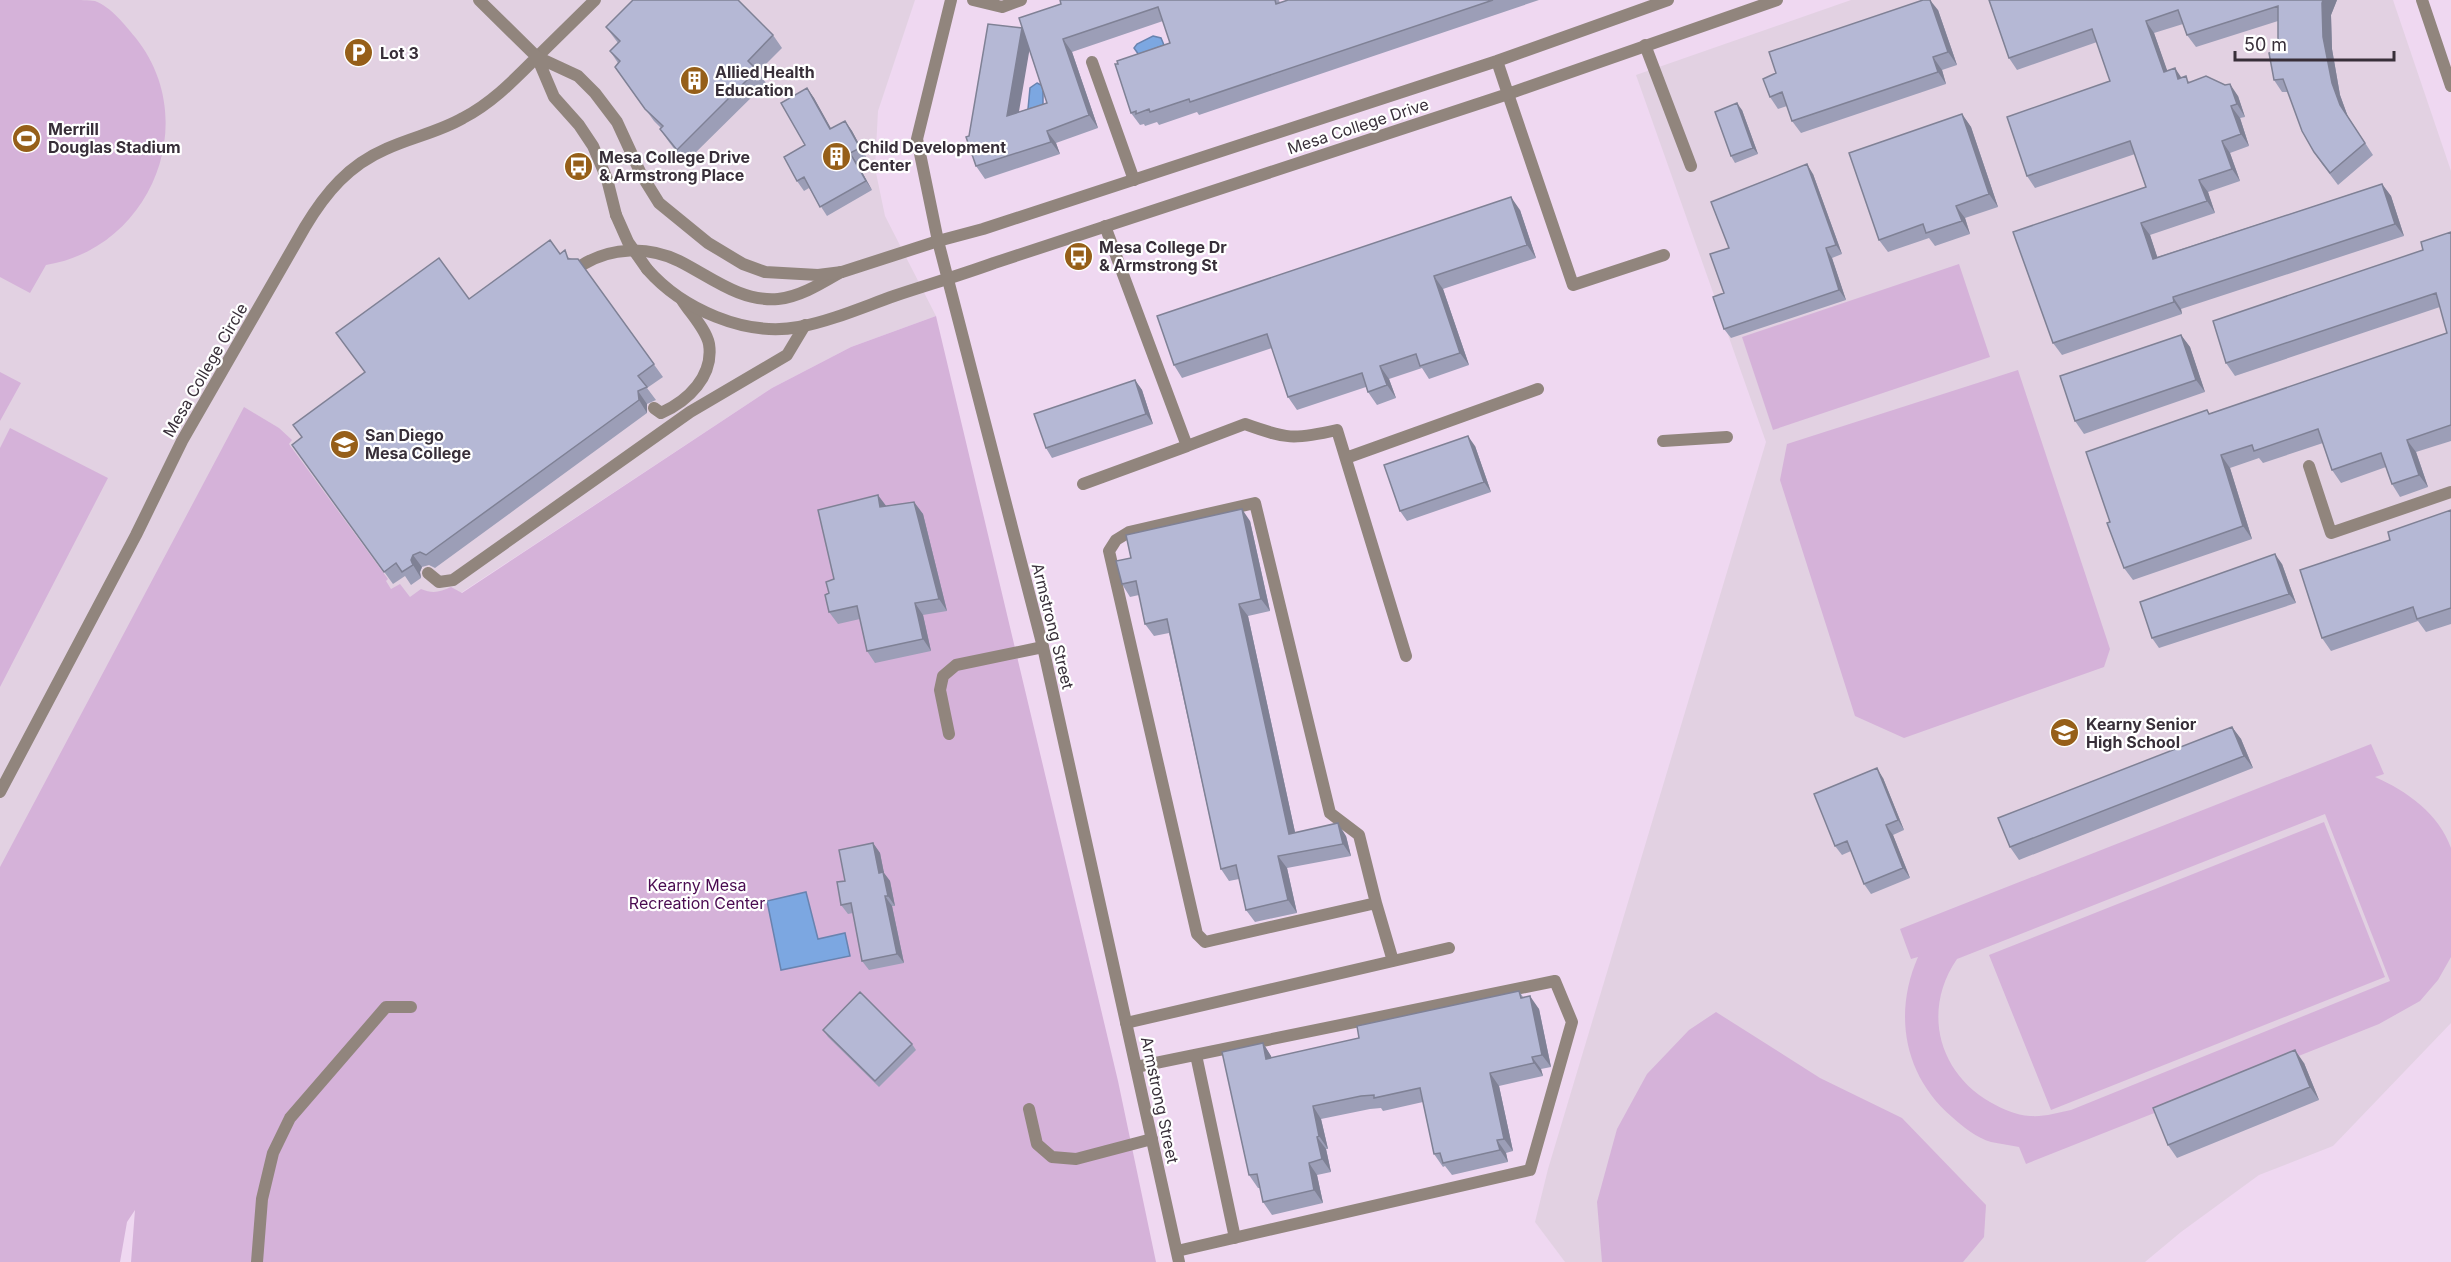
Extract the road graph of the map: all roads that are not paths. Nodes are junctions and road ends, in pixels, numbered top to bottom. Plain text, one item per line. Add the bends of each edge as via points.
1 (479, 0) edge
2 (595, 0) edge
3 (951, 0) edge
4 (973, 0) edge
5 (1668, 0) edge
6 (1777, 0) edge
7 (2422, 0) edge
8 (1017, 1) edge
9 (1645, 45) junction
10 (537, 57) junction
11 (1497, 61) junction
12 (1092, 62) dead end
13 (2451, 86) edge
14 (1508, 94) junction
15 (1691, 166) dead end
16 (1134, 180) junction
17 (1105, 226) junction
18 (938, 241) junction
19 (1664, 255) dead end
20 (582, 265) edge
21 (842, 272) junction
22 (948, 280) junction
23 (682, 300) junction
24 (805, 325) junction
25 (1538, 389) dead end
26 (654, 408) dead end
27 (1727, 437) dead end
28 (1662, 441) dead end
29 (1187, 446) junction
30 (1346, 458) junction
31 (2308, 466) dead end
32 (1083, 484) dead end
33 (2451, 492) edge
34 (428, 573) edge
35 (1042, 647) junction
36 (1406, 656) dead end
37 (949, 734) dead end
38 (0, 792) edge
39 (1376, 903) junction
40 (1449, 948) dead end
41 (1393, 961) junction
42 (411, 1006) dead end
43 (1126, 1023) junction
44 (1197, 1055) junction
45 (1136, 1067) junction
46 (1029, 1109) dead end
47 (1152, 1139) junction
48 (1235, 1238) junction
49 (1178, 1257) edge
50 (257, 1262) edge

1 - 10 street
2 - 10 street, Mesa College Circle
3 - 18 street, Armstrong Street via 916,139
4 - 8 street via 1002,6
5 - 11 street, Mesa College Drive
6 - 9 street, Mesa College Drive
7 - 13 street
9 - 14 street, Mesa College Drive
9 - 15 street
10 - 21 street via 569,70 595,93 617,122 656,199 708,243 765,272 818,276
10 - 23 street, bridge via 557,101 593,146 628,242 647,269
10 - 38 street, Mesa College Circle via 476,111 360,163 320,203 173,458
11 - 14 street
11 - 16 street, Mesa College Drive
12 - 16 street
14 - 17 street, Mesa College Drive
14 - 19 street via 1574,285
16 - 18 street, Mesa College Drive
17 - 22 street, Mesa College Drive
17 - 29 street
18 - 21 street
18 - 22 street, Armstrong Street
20 - 21 street via 606,253 643,252 679,261 734,291 777,299 807,290
22 - 24 street
22 - 35 street, Armstrong Street
23 - 24 street via 709,314 747,325
23 - 26 street via 709,344 706,369 696,388 682,401 661,413
24 - 34 street via 787,355 690,412 453,580 439,582
25 - 30 street
27 - 28 street
29 - 30 street via 1245,424 1289,438 1337,430
29 - 32 street
30 - 36 street
31 - 33 street via 2331,532
35 - 37 street via 956,665 943,676 940,690
35 - 43 street, Armstrong Street
39 - 39 street via 1204,942 1197,934 1109,551 1116,540 1130,532 1255,503 1330,813 1359,835
39 - 41 street
40 - 41 street
41 - 43 street
42 - 50 street via 386,1007 290,1118 273,1153 262,1199
43 - 45 street, Armstrong Street
44 - 45 street
44 - 48 street
44 - 48 street via 1555,981 1572,1023 1530,1170
45 - 47 street, Armstrong Street
46 - 47 street via 1037,1144 1052,1157 1076,1158
47 - 49 street, Armstrong Street
48 - 49 street

